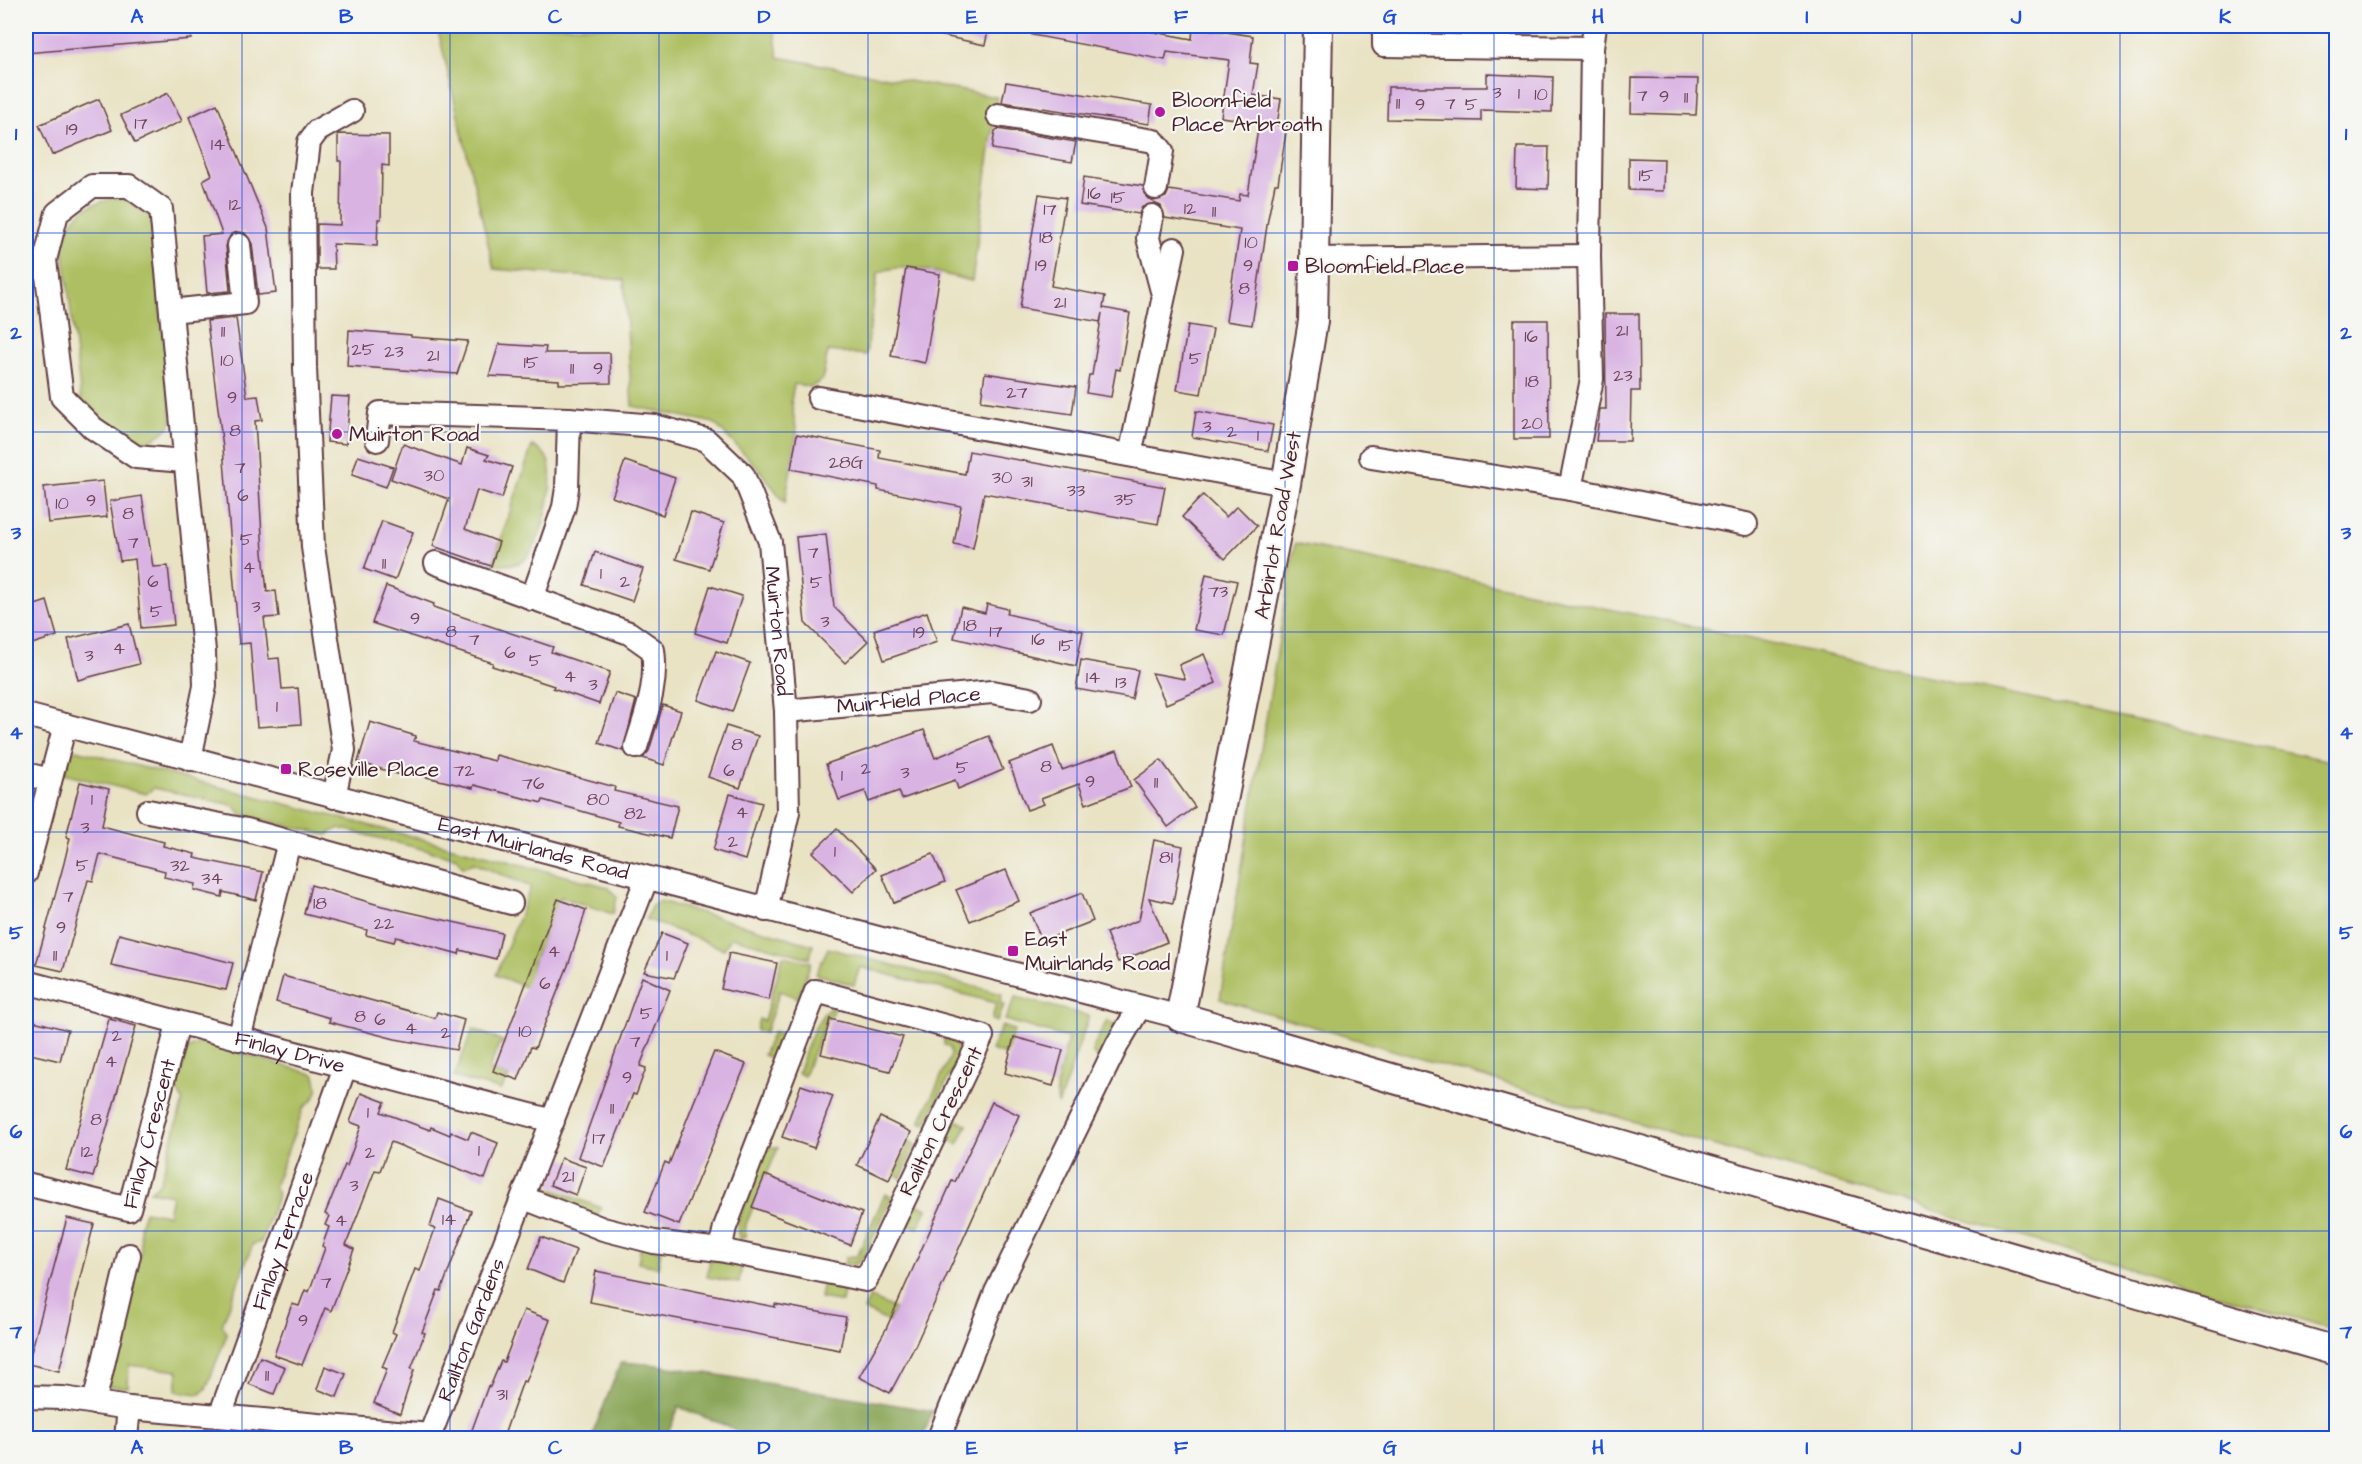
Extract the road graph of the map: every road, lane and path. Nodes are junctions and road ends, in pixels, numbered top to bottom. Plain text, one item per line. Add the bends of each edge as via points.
1 (1318, 26) edge
2 (1384, 26) edge
3 (1595, 26) edge
4 (1592, 48) junction
5 (352, 111) dead end
6 (998, 115) dead end
7 (1156, 188) dead end
8 (1152, 216) dead end
9 (240, 245) dead end
10 (1174, 249) dead end
11 (1589, 256) junction
12 (1314, 260) junction
13 (1163, 296) junction
14 (171, 311) junction
15 (819, 398) dead end
16 (568, 419) junction
17 (377, 440) dead end
18 (1130, 455) junction
19 (1371, 457) dead end
20 (184, 461) junction
21 (1287, 484) junction
22 (1570, 489) junction
23 (1746, 524) dead end
24 (436, 563) dead end
25 (532, 599) junction
26 (1030, 699) dead end
27 (786, 711) junction
28 (26, 715) edge
29 (65, 725) junction
30 (636, 747) dead end
31 (190, 759) junction
32 (26, 774) edge
33 (50, 780) junction
34 (334, 797) junction
35 (148, 811) dead end
36 (289, 842) junction
37 (26, 873) edge
38 (646, 880) junction
39 (511, 903) dead end
40 (766, 910) junction
41 (26, 982) edge
42 (1139, 1008) junction
43 (1180, 1017) junction
44 (178, 1024) junction
45 (239, 1039) junction
46 (345, 1067) junction
47 (553, 1121) junction
48 (26, 1184) edge
49 (524, 1198) junction
50 (720, 1250) junction
51 (129, 1255) dead end
52 (2337, 1351) edge
53 (26, 1397) edge
54 (94, 1402) junction
55 (129, 1408) junction
56 (220, 1416) junction
57 (429, 1437) edge
58 (126, 1438) edge
59 (939, 1438) edge

1 - 12 main road, Arbirlot Road West
2 - 4 street via 1384,45
3 - 4 street
4 - 11 street
5 - 34 street via 317,131 309,142 303,193 313,547 344,750
6 - 7 street via 1154,141 1162,150
8 - 13 street via 1148,238
9 - 14 street via 245,303
10 - 13 street
11 - 12 street
11 - 22 street via 1592,379
12 - 21 main road, Arbirlot Road West via 1313,321
13 - 18 street
14 - 20 street
14 - 20 street via 161,209 129,186 92,186 57,213 45,260 62,397 93,428 136,457
15 - 18 street
16 - 17 street, Muirton Road via 380,413
16 - 25 street via 564,507
16 - 27 street, Muirton Road via 654,426 706,440 743,475 770,542
18 - 21 street
19 - 22 street
20 - 31 street via 205,686
21 - 43 main road, Arbirlot Road West
22 - 23 street
24 - 25 street
25 - 30 street via 629,633 653,650 653,690
26 - 27 street, Muirfield Place via 992,692
27 - 40 street, Muirton Road via 788,812
28 - 29 street, East Muirlands Road
29 - 31 street, East Muirlands Road
29 - 33 street
31 - 34 street, East Muirlands Road
32 - 33 street
33 - 37 street
34 - 38 street, East Muirlands Road
35 - 36 street
36 - 39 street
36 - 45 street
38 - 40 street, East Muirlands Road
38 - 47 street, Railton Gardens
40 - 42 street, East Muirlands Road
41 - 44 street, Finlay Drive
42 - 43 street, East Muirlands Road
42 - 59 street via 1117,1045 996,1292
43 - 52 main road
44 - 45 street, Finlay Drive
44 - 48 street, Finlay Crescent via 129,1209
45 - 46 street, Finlay Drive
46 - 47 street, Finlay Drive
46 - 56 street, Finlay Terrace
47 - 49 street, Railton Gardens
49 - 50 street, Railton Crescent via 603,1230 654,1242
49 - 57 street, Railton Gardens
50 - 50 street, Railton Crescent via 725,1227 816,991 982,1036 866,1280
51 - 54 street
53 - 54 street, Railton Gardens
54 - 55 street, Railton Gardens
55 - 56 street, Railton Gardens
55 - 58 street
56 - 57 street, Railton Gardens

